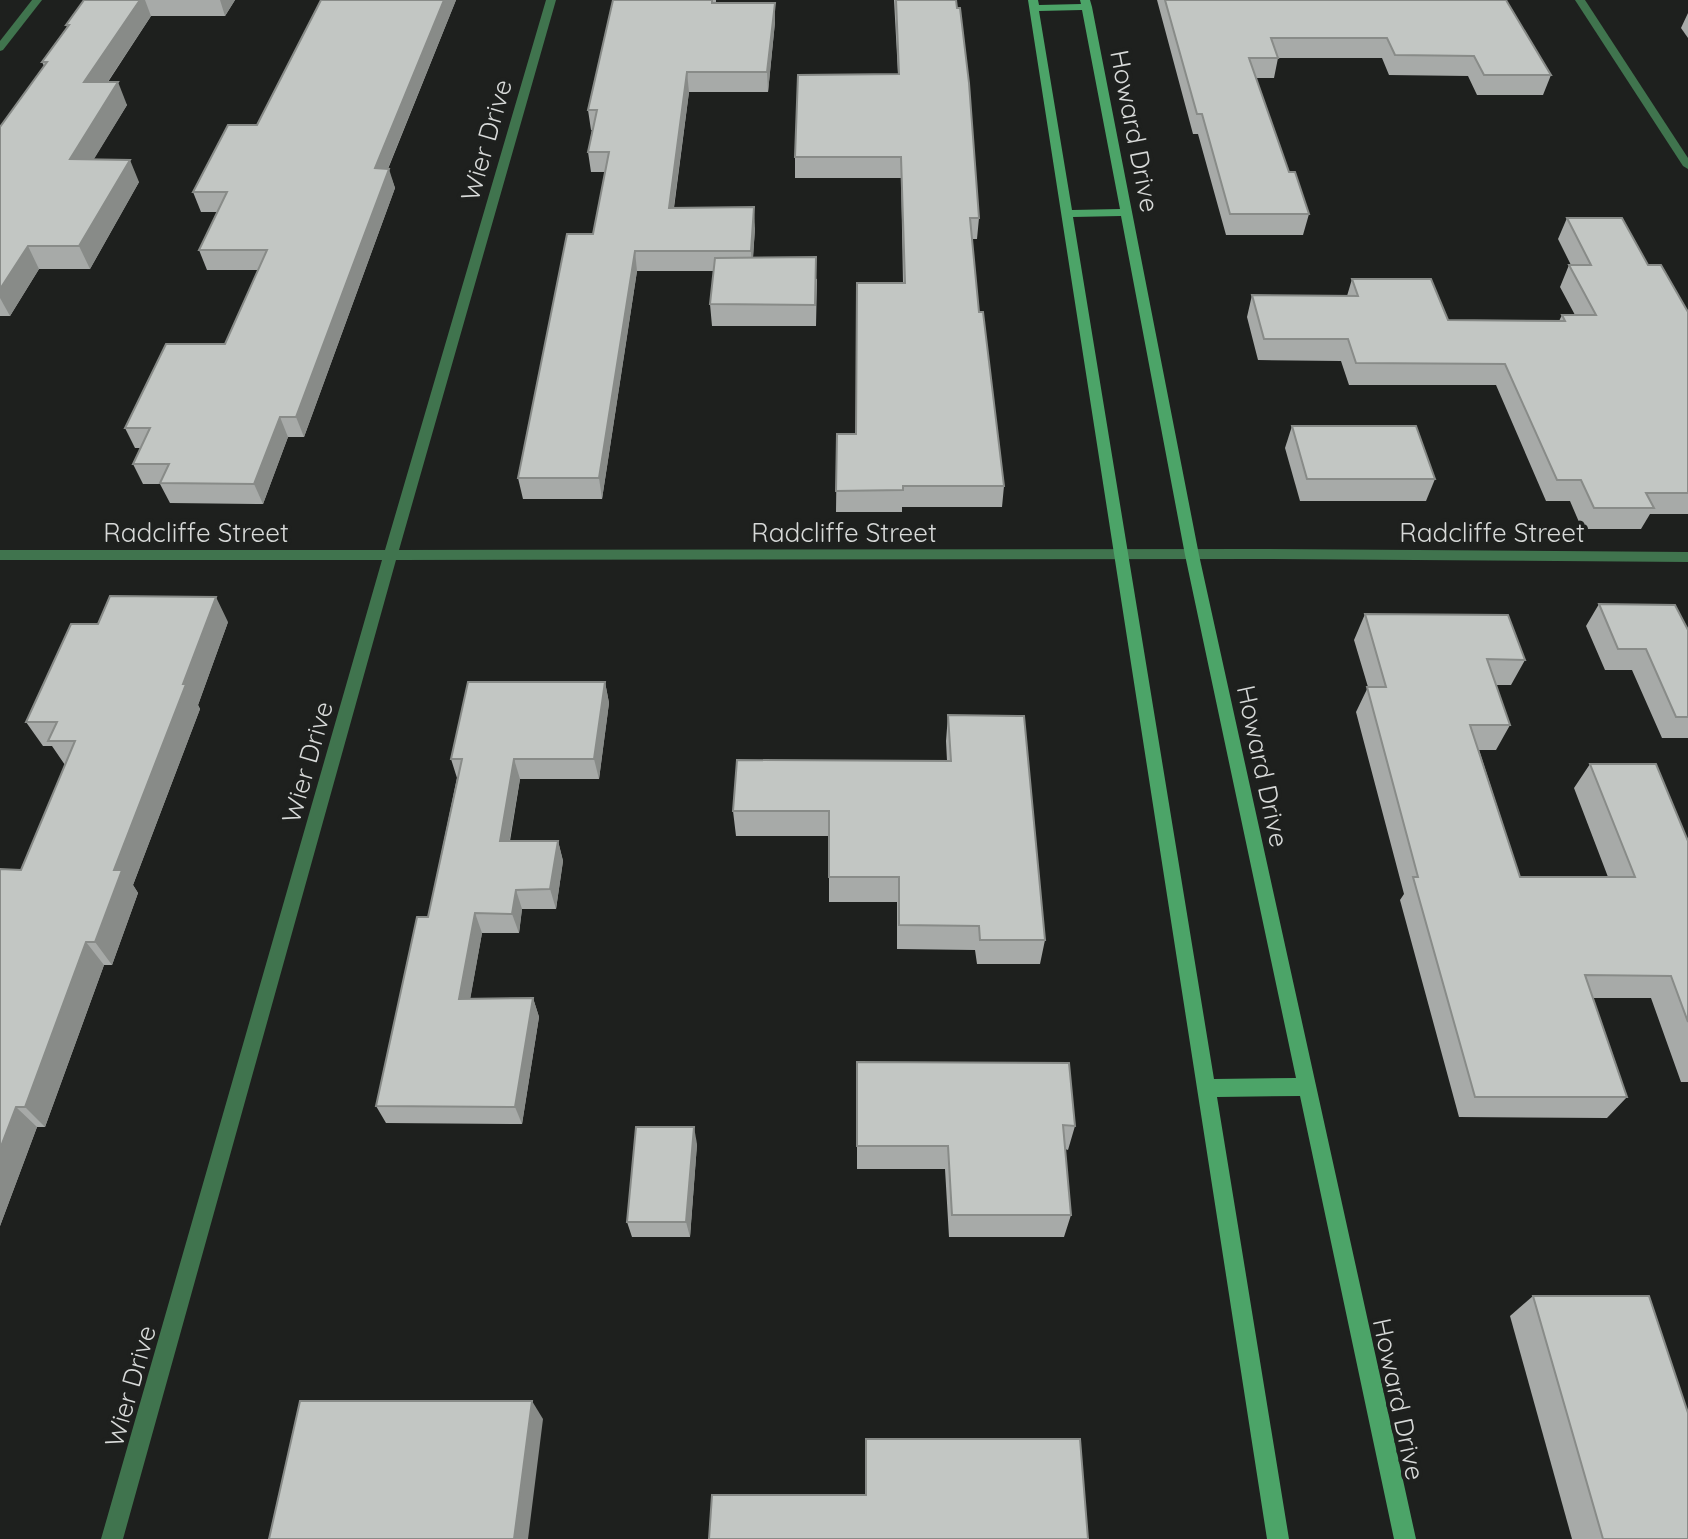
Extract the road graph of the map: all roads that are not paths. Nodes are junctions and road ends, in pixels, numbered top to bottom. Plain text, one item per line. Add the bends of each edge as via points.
1 (37, 0) edge
2 (551, 0) edge
3 (1580, 0) edge
4 (1034, 4) edge
5 (1086, 4) edge
6 (0, 48) edge
7 (1688, 166) edge
8 (1126, 212) junction
9 (1067, 214) junction
10 (0, 555) edge
11 (1122, 555) junction
12 (1192, 555) junction
13 (390, 556) junction
14 (1688, 557) edge
15 (1308, 1087) junction
16 (1207, 1088) junction
17 (112, 1539) edge
18 (1278, 1539) edge
19 (1405, 1539) edge

1 - 6 street
2 - 13 street, Wier Drive
3 - 7 street
4 - 5 main road
4 - 9 main road
5 - 8 main road, Howard Drive
8 - 9 main road
8 - 12 main road, Howard Drive
9 - 11 main road
10 - 13 street, Radcliffe Street
11 - 12 street, Radcliffe Street
11 - 13 street, Radcliffe Street
11 - 16 main road
12 - 14 street, Radcliffe Street
12 - 15 main road, Howard Drive
13 - 17 street, Wier Drive
15 - 16 main road
15 - 19 main road, Howard Drive
16 - 18 main road

